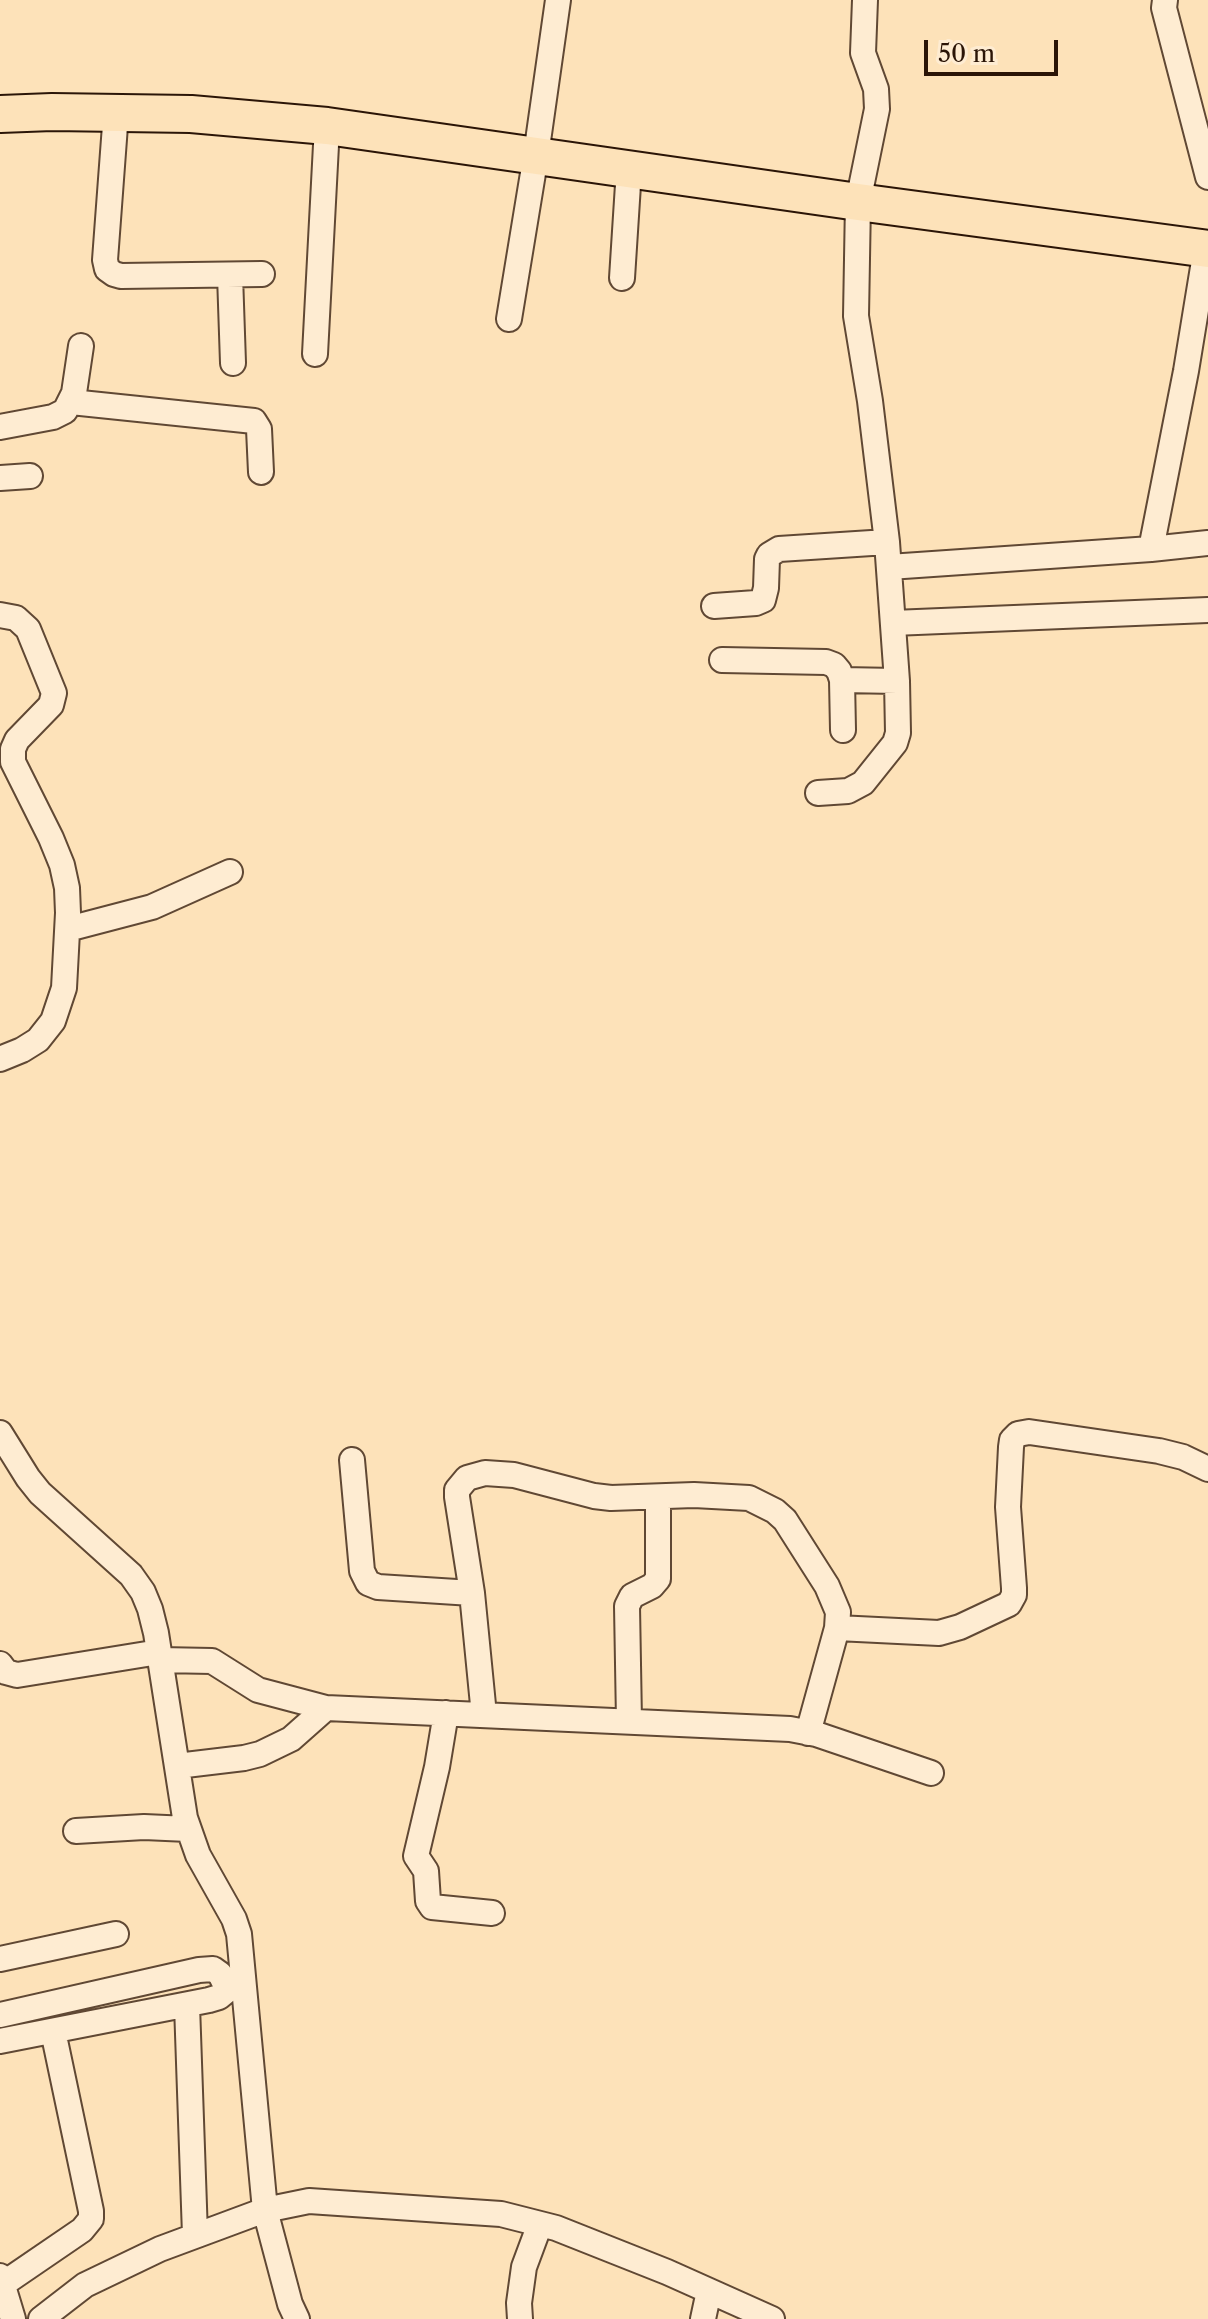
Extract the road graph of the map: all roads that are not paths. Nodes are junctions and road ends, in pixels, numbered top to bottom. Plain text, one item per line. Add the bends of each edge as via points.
1 (558, 0) edge
2 (865, 0) edge
3 (1165, 0) edge
4 (116, 112) junction
5 (0, 114) edge
6 (327, 126) junction
7 (536, 155) junction
8 (629, 169) junction
9 (1208, 177) edge
10 (858, 202) junction
11 (1207, 249) edge
12 (262, 274) dead end
13 (230, 275) junction
14 (622, 278) dead end
15 (509, 319) dead end
16 (81, 346) dead end
17 (315, 354) dead end
18 (233, 363) dead end
19 (1197, 374) edge
20 (71, 402) junction
21 (0, 427) edge
22 (261, 472) dead end
23 (30, 476) dead end
24 (0, 478) edge
25 (887, 542) junction
26 (1208, 543) edge
27 (1151, 549) junction
28 (889, 567) junction
29 (714, 606) dead end
30 (1208, 610) edge
31 (0, 614) edge
32 (893, 623) junction
33 (722, 660) dead end
34 (842, 680) junction
35 (897, 681) junction
36 (843, 730) dead end
37 (818, 793) dead end
38 (230, 872) dead end
39 (68, 929) junction
40 (0, 1059) edge
41 (3, 1446) edge
42 (352, 1460) dead end
43 (1208, 1469) edge
44 (658, 1497) junction
45 (472, 1593) junction
46 (837, 1628) junction
47 (160, 1656) junction
48 (0, 1664) edge
49 (326, 1708) junction
50 (446, 1713) junction
51 (484, 1715) junction
52 (629, 1721) junction
53 (808, 1733) junction
54 (177, 1766) junction
55 (931, 1773) dead end
56 (188, 1829) junction
57 (76, 1831) dead end
58 (492, 1913) dead end
59 (116, 1934) dead end
60 (0, 1959) edge
61 (187, 2005) junction
62 (0, 2015) edge
63 (53, 2031) junction
64 (0, 2041) edge
65 (265, 2210) junction
66 (540, 2224) junction
67 (195, 2235) junction
68 (1, 2280) edge
69 (709, 2291) junction
70 (13, 2319) edge
71 (41, 2319) edge
72 (297, 2319) edge
73 (520, 2319) edge
74 (703, 2319) edge
75 (772, 2319) edge

1 - 7 street
2 - 10 street via 863,53 877,109
3 - 9 street
4 - 5 highway
4 - 6 highway
4 - 13 street via 107,269 121,276
6 - 7 highway
6 - 17 street
7 - 8 highway
7 - 15 street
8 - 10 highway
8 - 14 street
10 - 11 highway
10 - 25 street via 856,316
11 - 19 street
12 - 13 street
13 - 18 street
16 - 20 street
19 - 27 street
20 - 21 street via 53,417
20 - 22 street via 254,421
23 - 24 street
25 - 28 street
25 - 29 street via 779,549 767,559 763,600
26 - 27 street
27 - 28 street
28 - 32 street
30 - 32 street
31 - 39 street via 16,618 28,629 52,683 51,705 17,740 13,762 62,865
32 - 35 street
33 - 34 street via 831,663
34 - 35 street
34 - 36 street
35 - 37 street via 895,743 856,788
38 - 39 street via 152,907
39 - 40 street via 64,988 53,1021 38,1040
41 - 47 street via 40,1493 131,1575 150,1609
42 - 45 street via 362,1571 368,1583
43 - 46 street via 1159,1451 1018,1434 1011,1447 1008,1507 1014,1595 1009,1604 939,1633
44 - 45 street via 594,1496 514,1475 467,1478 457,1490 457,1507
44 - 46 street via 749,1498 775,1511 831,1593
44 - 52 street via 658,1579 632,1596 627,1606
45 - 51 street
46 - 53 street
47 - 48 street via 17,1675
47 - 49 street via 212,1661 266,1693
47 - 54 street
49 - 50 street
49 - 54 street via 291,1739 260,1754
50 - 51 street
50 - 58 street via 416,1856 426,1871 432,1907
51 - 52 street
52 - 53 street
53 - 55 street
54 - 56 street
56 - 57 street
56 - 65 street via 239,1934
59 - 60 street
61 - 62 street via 225,1992 220,1974 199,1970
61 - 63 street
61 - 67 street
63 - 64 street
63 - 68 street via 91,2219 82,2230
65 - 66 street via 309,2201 501,2214
65 - 67 street
65 - 72 street
66 - 69 street
66 - 73 street via 524,2267
67 - 71 street via 85,2285
68 - 70 street
69 - 74 street
69 - 75 street

